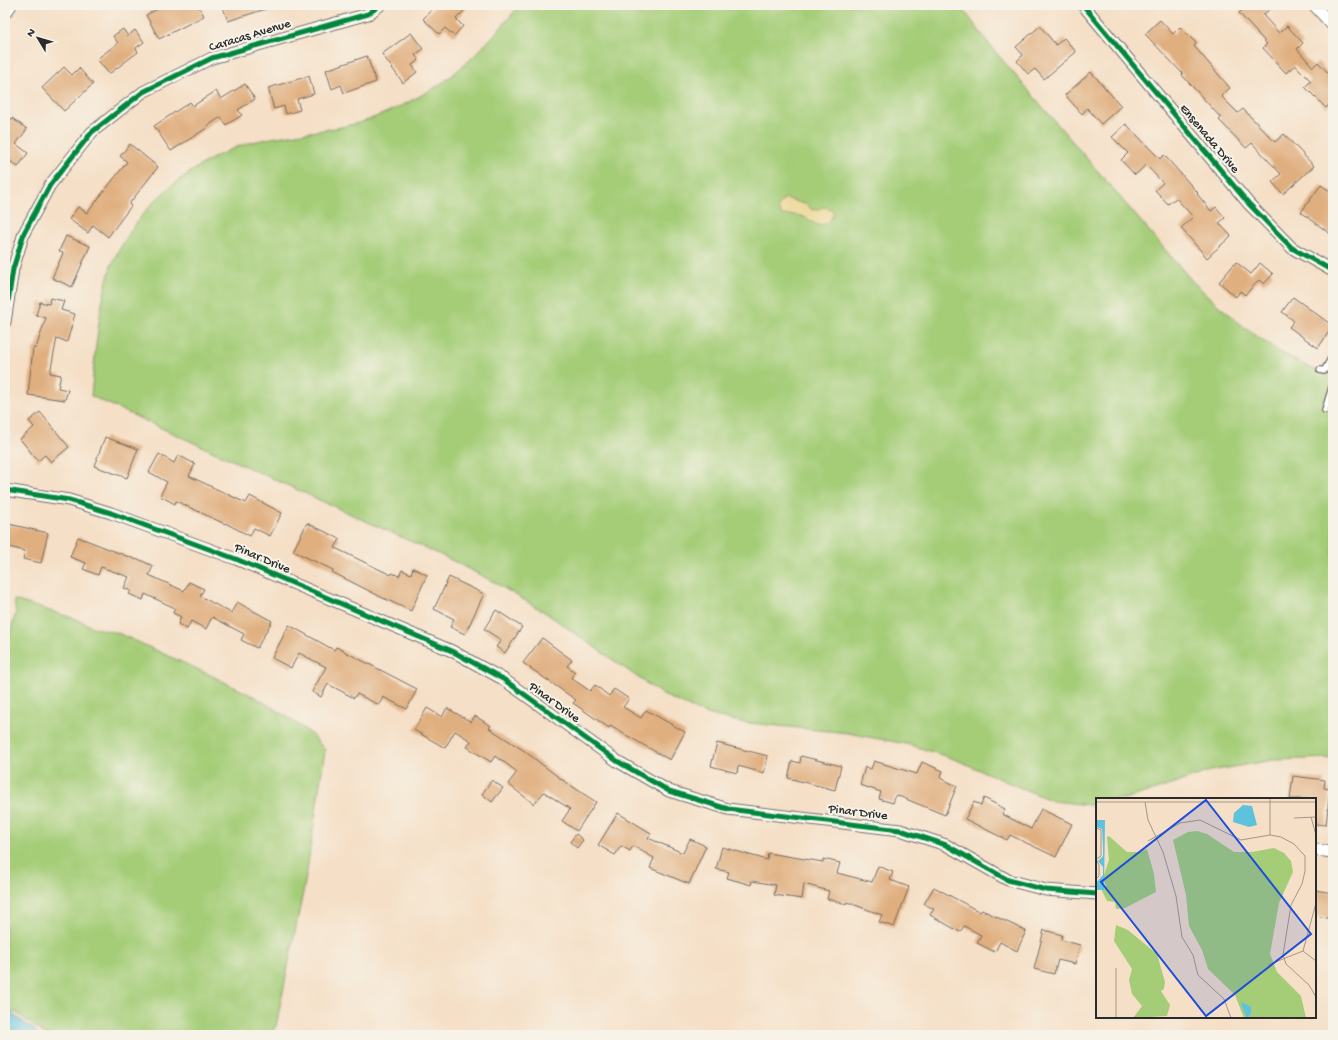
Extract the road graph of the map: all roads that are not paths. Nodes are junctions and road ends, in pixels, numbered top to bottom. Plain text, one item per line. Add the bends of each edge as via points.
1 (10, 5) edge
2 (380, 5) edge
3 (1083, 5) edge
4 (1314, 5) edge
5 (5, 12) edge
6 (1333, 26) edge
7 (1333, 271) edge
8 (5, 322) edge
9 (1333, 356) edge
10 (1320, 370) dead end
11 (1333, 384) edge
12 (1326, 410) dead end
13 (5, 490) edge
14 (1316, 850) edge
15 (1333, 852) edge
16 (1096, 894) edge

1 - 5 street
2 - 8 street, Caracas Avenue via 368,14 212,58 143,92 92,132 50,185 24,233 13,269
3 - 7 street, Ensenada Drive via 1249,204 1292,248
4 - 6 street
9 - 10 lane via 1324,371
11 - 12 lane
13 - 16 street, Pinar Drive via 69,500 119,516 236,559 452,651 503,679 617,761 669,790 728,809 900,830 946,845 1008,880 1046,890
14 - 15 street

